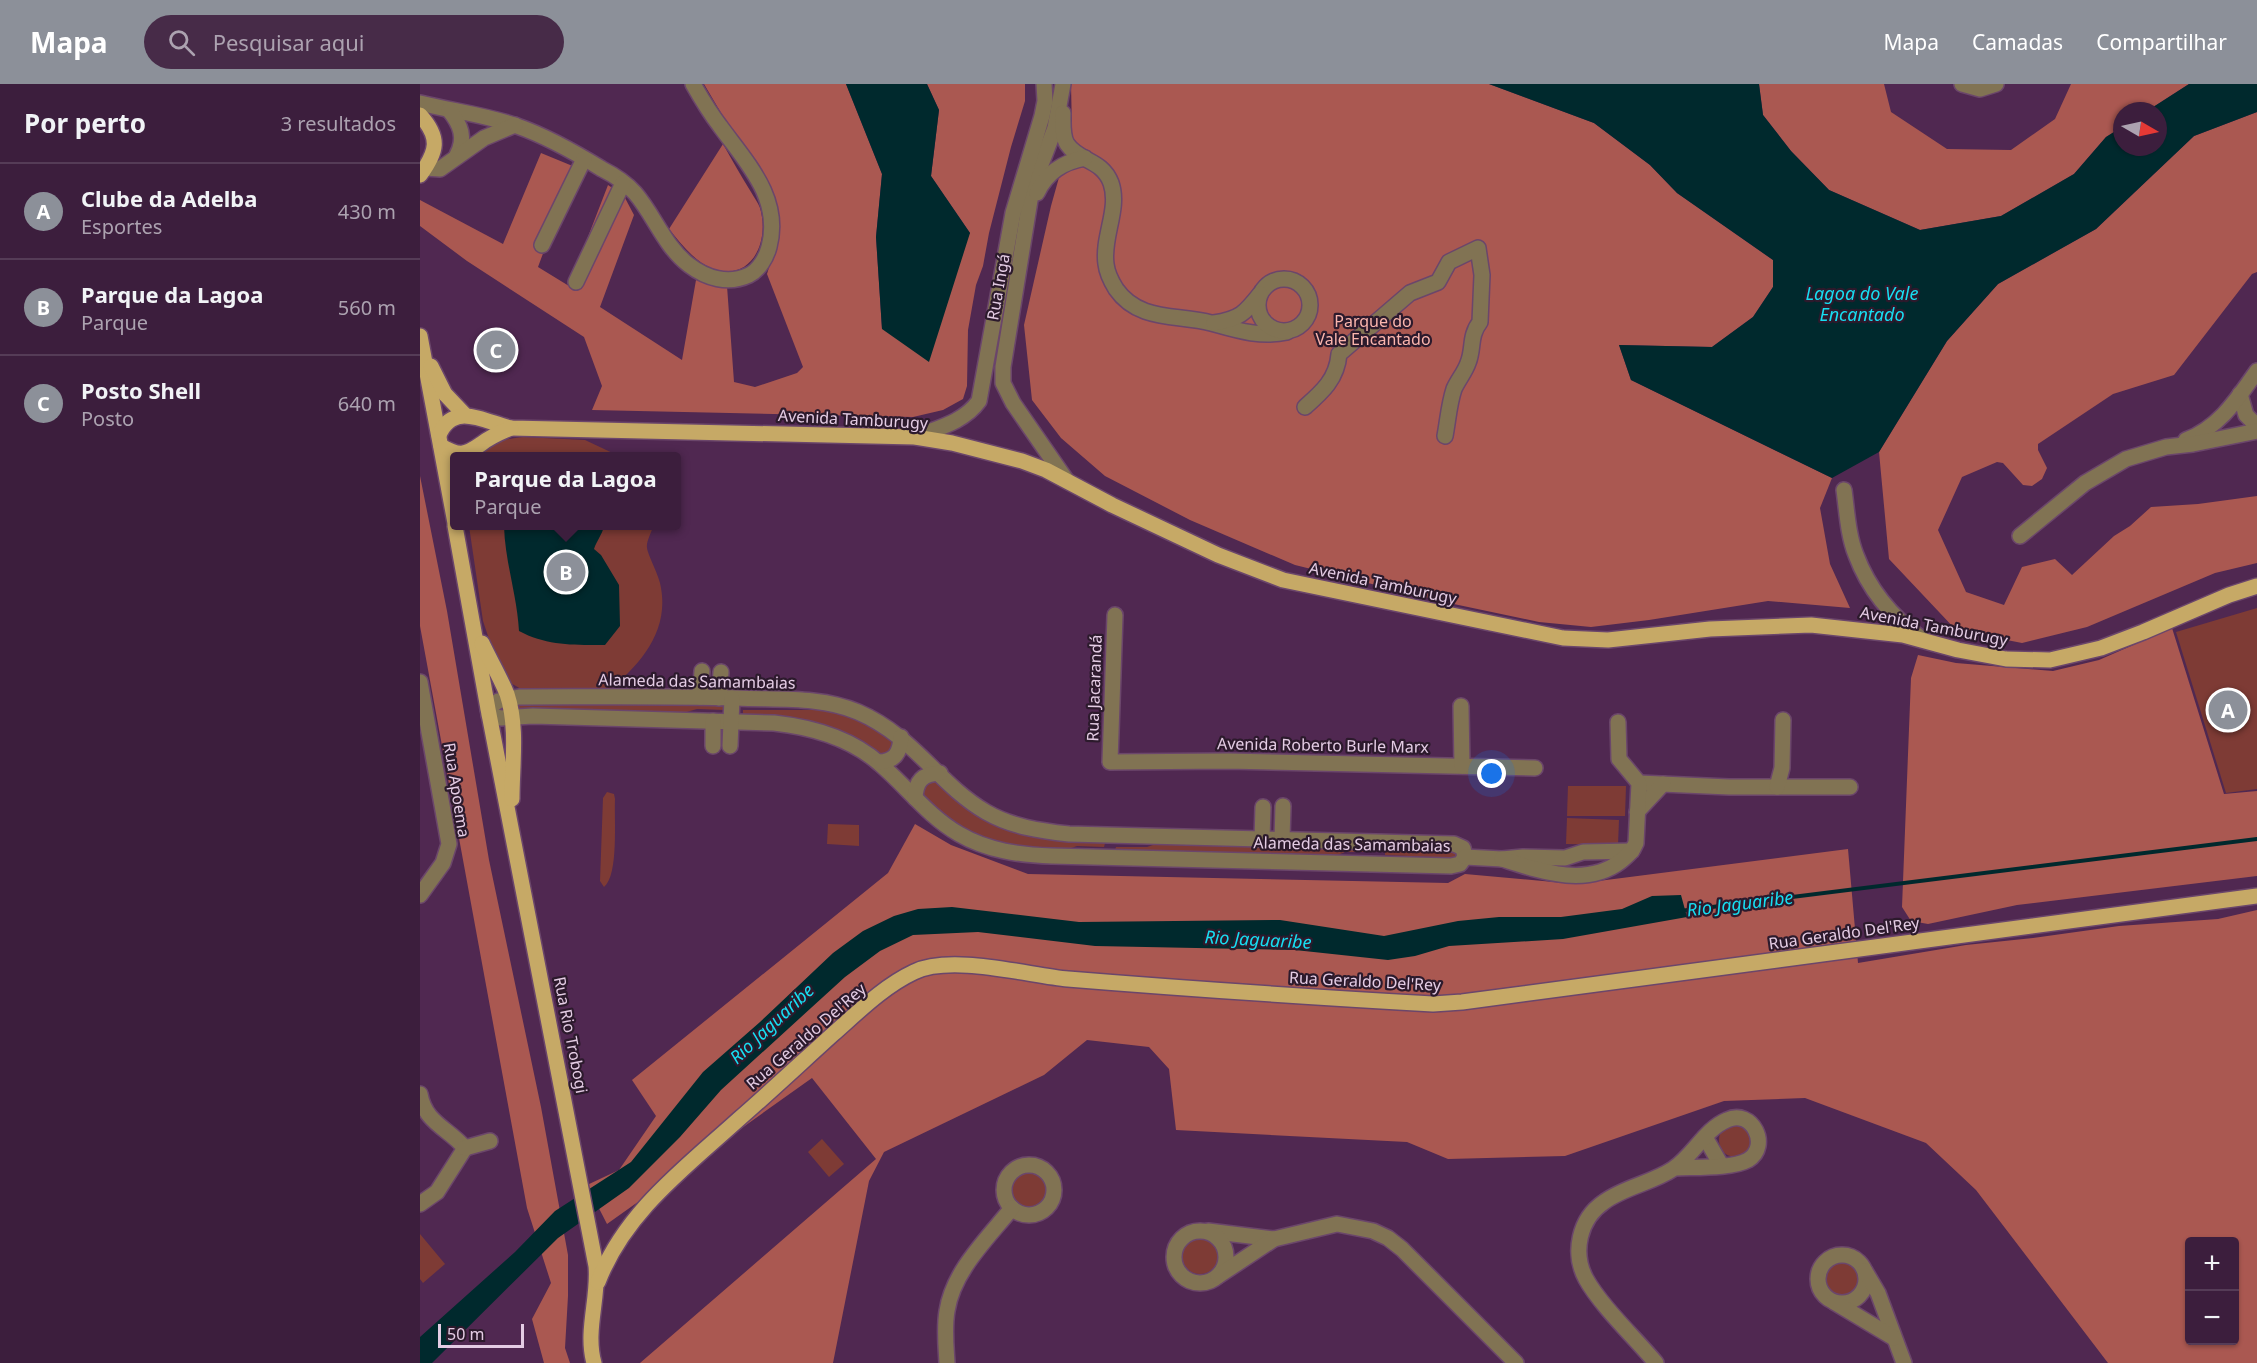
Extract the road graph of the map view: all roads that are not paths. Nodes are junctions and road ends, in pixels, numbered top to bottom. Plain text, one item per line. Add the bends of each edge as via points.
1 (693, 84) edge
2 (1044, 84) edge
3 (1962, 84) edge
4 (1996, 84) edge
5 (1063, 86) edge
6 (420, 103) edge
7 (449, 110) junction
8 (420, 115) edge
9 (515, 125) junction
10 (457, 156) junction
11 (1085, 158) junction
12 (584, 159) junction
13 (422, 170) edge
14 (624, 183) junction
15 (1029, 216) junction
16 (542, 245) dead end
17 (576, 282) dead end
18 (1264, 289) junction
19 (1212, 323) junction
20 (1287, 332) junction
21 (421, 343) edge
22 (2257, 371) edge
23 (2240, 394) junction
24 (1305, 407) dead end
25 (464, 414) junction
26 (2257, 426) edge
27 (511, 428) junction
28 (2257, 431) edge
29 (1445, 436) dead end
30 (915, 437) junction
31 (440, 440) junction
32 (2166, 447) junction
33 (457, 452) edge
34 (473, 452) edge
35 (1067, 481) junction
36 (1844, 490) dead end
37 (450, 493) edge
38 (457, 530) edge
39 (2020, 536) dead end
40 (2257, 586) edge
41 (1115, 615) dead end
42 (473, 624) junction
43 (1922, 639) junction
44 (702, 671) dead end
45 (721, 672) dead end
46 (420, 682) edge
47 (700, 697) junction
48 (508, 698) junction
49 (725, 698) junction
50 (1461, 706) dead end
51 (489, 712) junction
52 (511, 717) junction
53 (1783, 720) dead end
54 (713, 721) junction
55 (730, 722) junction
56 (1618, 722) dead end
57 (901, 737) junction
58 (712, 746) dead end
59 (730, 746) dead end
60 (879, 762) junction
61 (1110, 762) joint
62 (1462, 766) junction
63 (1535, 768) dead end
64 (940, 773) junction
65 (1639, 783) junction
66 (1664, 784) junction
67 (1777, 787) junction
68 (1850, 787) dead end
69 (915, 798) junction
70 (1283, 806) dead end
71 (1263, 807) dead end
72 (1637, 812) junction
73 (512, 831) junction
74 (1109, 836) junction
75 (1262, 839) junction
76 (1282, 839) junction
77 (1376, 842) junction
78 (1632, 851) junction
79 (1572, 856) junction
80 (1108, 857) junction
81 (1465, 857) junction
82 (1502, 859) junction
83 (1375, 863) junction
84 (1571, 874) junction
85 (420, 896) edge
86 (2257, 896) edge
87 (420, 1094) edge
88 (1705, 1137) junction
89 (490, 1141) dead end
90 (465, 1148) junction
91 (1721, 1165) junction
92 (1676, 1168) junction
93 (420, 1204) edge
94 (1012, 1208) dead end
95 (1205, 1231) junction
96 (1274, 1239) junction
97 (1863, 1268) junction
98 (1218, 1276) junction
99 (598, 1282) junction
100 (1833, 1301) junction
101 (1894, 1338) junction
102 (594, 1363) edge
103 (947, 1363) edge
104 (1516, 1363) edge
105 (1656, 1363) edge
106 (1904, 1363) edge

1 - 14 street via 745,158 769,204 771,239 760,266 749,275 721,280 688,264
2 - 30 street, Rua Ingá via 1042,116 1012,213 979,401 956,422
3 - 4 street via 1980,89
5 - 11 street via 1065,139
5 - 15 street, Rua Ingá via 1055,128 1032,188
6 - 7 street
7 - 9 street
7 - 10 street via 462,132
8 - 13 main road via 435,144 434,153
9 - 10 street via 484,138
9 - 12 street
10 - 13 street via 440,169
11 - 15 street via 1053,170 1038,191
11 - 19 street via 1099,166 1111,183 1113,205 1106,265 1120,294 1153,315
12 - 14 street
12 - 16 street
14 - 17 street
15 - 35 street, Rua Ingá via 1003,383 1012,403
18 - 19 street via 1244,314
18 - 20 street via 1259,298 1261,318 1277,331
18 - 20 street via 1271,283 1289,280 1305,289 1310,306 1308,315 1304,323
19 - 20 street via 1268,334
21 - 25 main road via 445,394
21 - 31 main road
22 - 23 street
23 - 26 street via 2246,415
23 - 32 street via 2215,424
24 - 29 street via 1325,389 1337,368 1339,354 1410,293 1438,282 1449,262 1478,248 1482,275 1480,322 1470,347 1469,362 1449,404
25 - 27 main road, Avenida Tamburugy
25 - 31 main road via 446,422
27 - 30 main road, Avenida Tamburugy
27 - 34 main road, Avenida Tamburugy
28 - 32 street
30 - 35 main road, Avenida Tamburugy via 1022,461
31 - 33 main road, Avenida Tamburugy
31 - 37 main road, Rua Rio Trobogi
32 - 39 street via 2108,468
35 - 43 main road, Avenida Tamburugy via 1218,555 1283,580 1537,634 1608,640 1710,629 1811,625
36 - 43 street via 1860,563 1881,600 1900,623
38 - 42 main road, Rua Rio Trobogi
40 - 43 main road, Avenida Tamburugy via 2101,648 2050,660 2006,659
41 - 61 street, Rua Jacarandá
42 - 48 main road
42 - 51 main road, Rua Rio Trobogi
44 - 47 street
45 - 49 street
46 - 85 street, Rua Apoema via 449,844 443,863
47 - 48 street, Alameda das Samambaias
47 - 49 street, Alameda das Samambaias
48 - 51 street, Alameda das Samambaias via 498,701
48 - 52 main road
49 - 55 street
49 - 57 street, Alameda das Samambaias via 834,704 875,720
50 - 62 street
51 - 52 street, Alameda das Samambaias via 497,718
51 - 73 main road, Rua Rio Trobogi
52 - 54 street, Alameda das Samambaias
52 - 73 main road
53 - 67 street via 1782,768
54 - 55 street, Alameda das Samambaias
54 - 58 street
55 - 59 street
55 - 60 street, Alameda das Samambaias via 802,726 840,740
56 - 65 street via 1619,759
57 - 60 street via 898,753
57 - 64 street, Alameda das Samambaias
60 - 69 street, Alameda das Samambaias
61 - 62 street, Avenida Roberto Burle Marx
62 - 63 street, Avenida Roberto Burle Marx
64 - 69 street via 921,778
64 - 74 street, Alameda das Samambaias via 970,801 1006,821 1047,832
65 - 66 street
65 - 72 street
66 - 67 street
66 - 72 street
67 - 68 street
69 - 80 street, Alameda das Samambaias via 943,824 992,849 1032,855
70 - 76 street
71 - 75 street
72 - 78 street
73 - 99 main road, Rua Rio Trobogi
74 - 75 street, Alameda das Samambaias
74 - 80 street
75 - 76 street, Alameda das Samambaias
76 - 77 street, Alameda das Samambaias
77 - 81 street, Alameda das Samambaias via 1459,844
77 - 83 street
78 - 79 street via 1583,852
78 - 84 street via 1608,869 1587,875
79 - 82 street
79 - 84 street
80 - 83 street, Alameda das Samambaias
81 - 82 street
81 - 83 street, Alameda das Samambaias via 1455,866
82 - 84 street via 1537,870
86 - 99 main road, Rua Geraldo Del'Rey via 1452,1003 1242,993 1053,978 968,966 942,965 915,971 871,1000 649,1200 617,1241
87 - 90 street via 423,1110
88 - 91 street
88 - 91 street via 1733,1118 1748,1121 1755,1128 1758,1146 1754,1154 1741,1163
88 - 92 street
89 - 90 street
90 - 93 street via 437,1192
91 - 92 street
92 - 105 street via 1606,1200 1595,1209 1581,1233 1579,1251 1580,1265 1595,1294
94 - 103 street via 969,1261 951,1292 946,1311
95 - 96 street
95 - 98 street via 1214,1234 1225,1249 1226,1259
95 - 98 street via 1182,1238 1174,1252 1176,1268 1187,1280 1203,1283
96 - 98 street
96 - 104 street via 1336,1224 1388,1238
97 - 100 street via 1866,1282 1859,1295 1847,1302
97 - 100 street via 1845,1255 1824,1263 1818,1284
97 - 101 street via 1878,1293
99 - 102 main road, Rua Rio Trobogi via 590,1344
100 - 101 street
101 - 106 street

